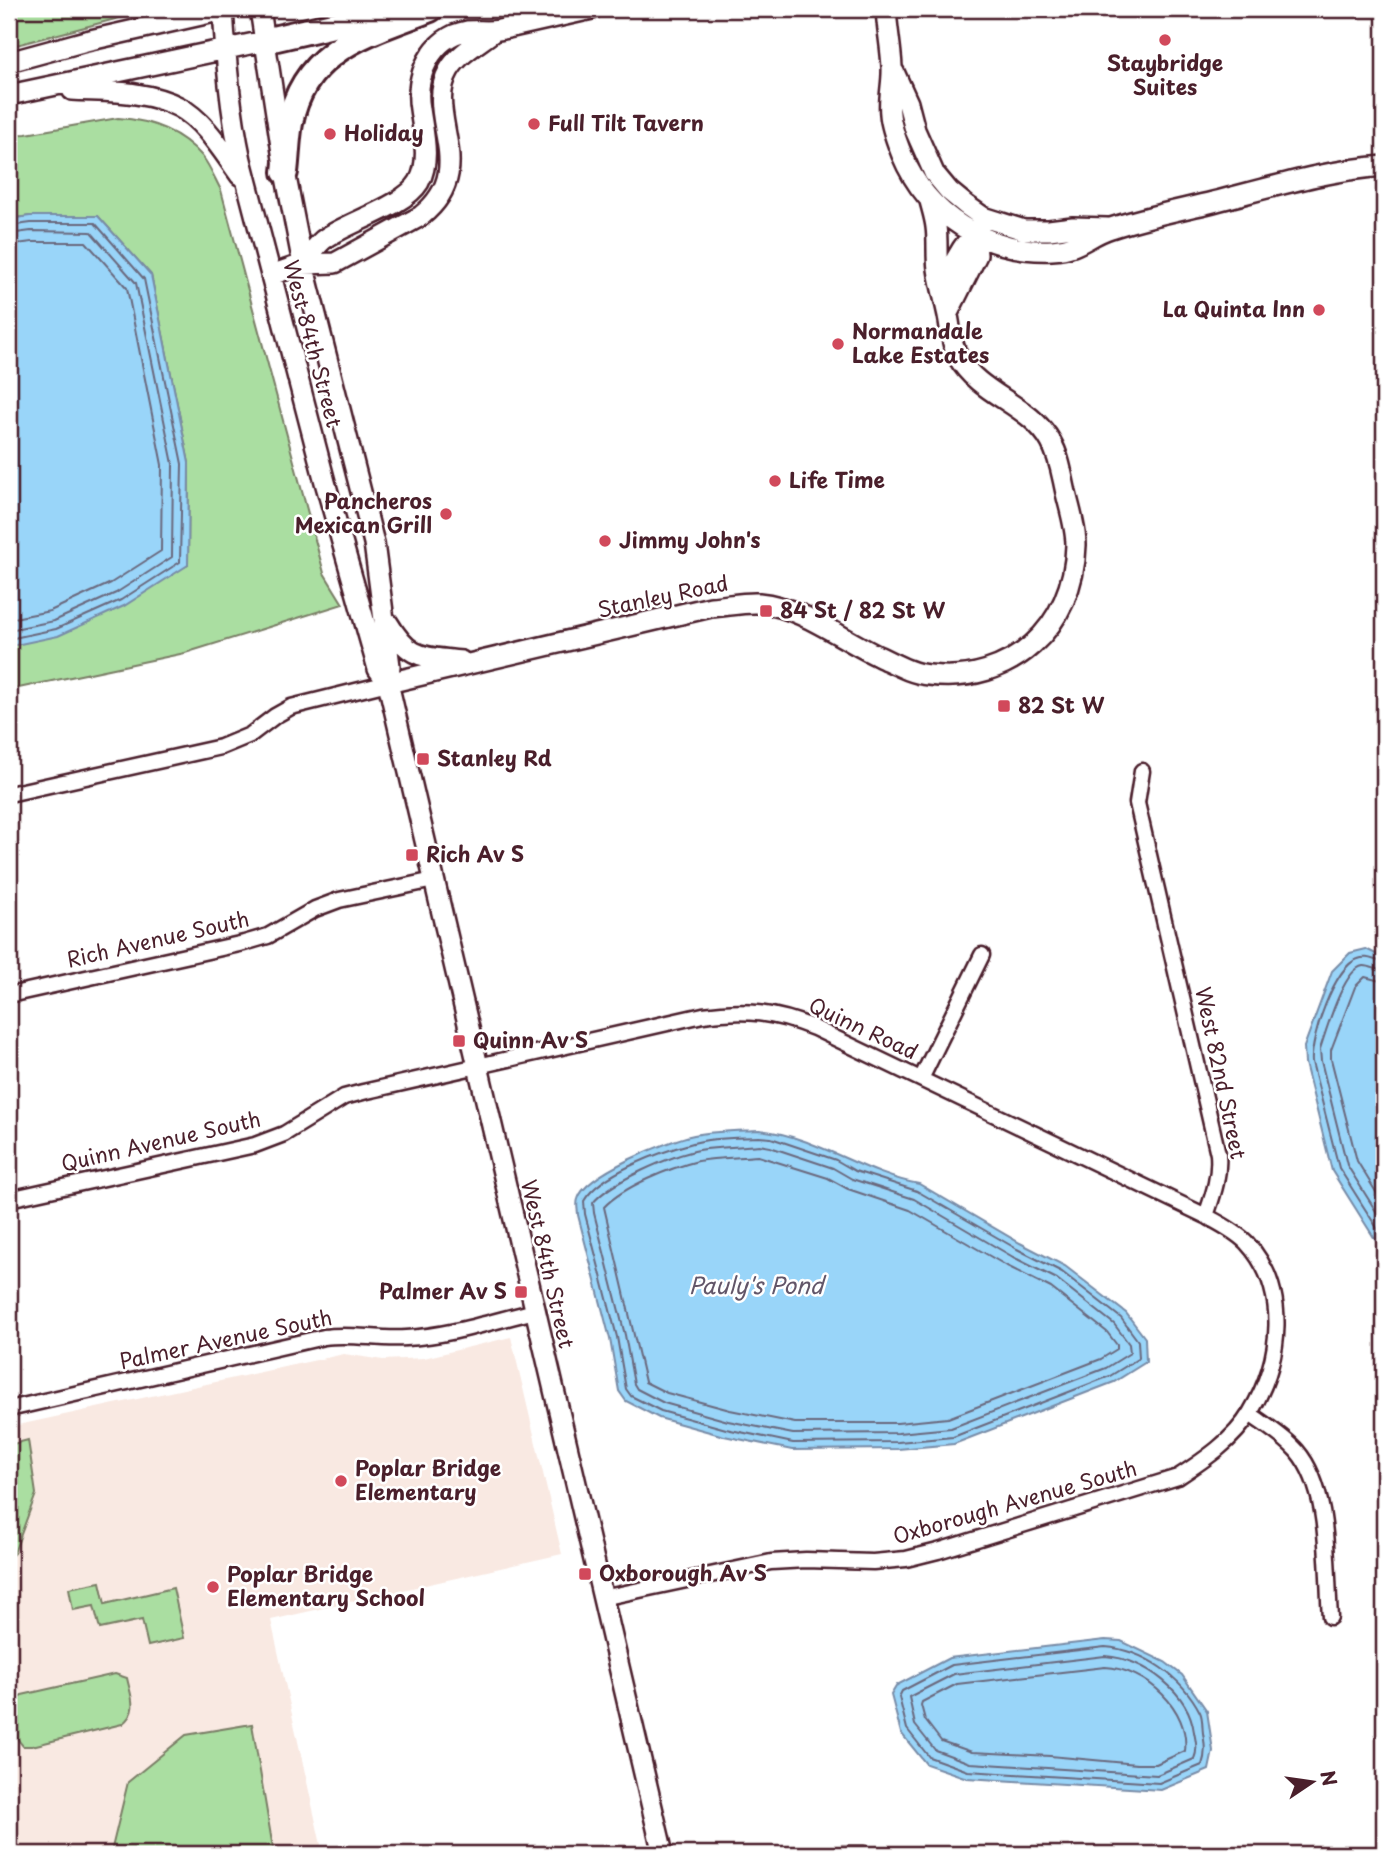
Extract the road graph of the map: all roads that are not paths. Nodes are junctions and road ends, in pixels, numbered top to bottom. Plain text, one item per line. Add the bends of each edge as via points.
1 (159, 9) edge
2 (225, 9) edge
3 (260, 9) edge
4 (405, 9) edge
5 (430, 9) edge
6 (592, 9) edge
7 (886, 9) edge
8 (494, 31) junction
9 (86, 41) junction
10 (264, 41) junction
11 (225, 50) junction
12 (9, 62) edge
13 (892, 66) junction
14 (47, 88) junction
15 (9, 95) edge
16 (1384, 166) edge
17 (285, 172) junction
18 (248, 185) junction
19 (930, 201) junction
20 (979, 226) junction
21 (303, 264) junction
22 (271, 275) junction
23 (946, 304) junction
24 (385, 619) junction
25 (476, 662) junction
26 (388, 683) junction
27 (1142, 771) dead end
28 (9, 794) edge
29 (434, 880) junction
30 (982, 955) dead end
31 (9, 995) edge
32 (477, 1066) junction
33 (920, 1079) junction
34 (9, 1199) edge
35 (1206, 1216) junction
36 (535, 1311) junction
37 (9, 1409) edge
38 (1250, 1414) junction
39 (602, 1598) junction
40 (1330, 1617) dead end
41 (663, 1854) edge
42 (841, 1854) edge
43 (864, 1854) edge

1 - 9 street
2 - 9 street
2 - 11 street, West 84th Street
3 - 10 street, West 84th Street
4 - 10 highway
5 - 17 highway via 352,40 311,72 290,122
6 - 8 street
7 - 13 street
8 - 21 street via 466,31 447,39 423,68 419,103 425,154 419,182 323,240
8 - 21 street via 457,58 443,82 449,167 447,183 432,207 335,263
9 - 12 street
10 - 11 street
10 - 17 street, West 84th Street
11 - 14 street
11 - 18 street, West 84th Street via 234,130
13 - 19 street via 890,114 896,141
13 - 20 street via 934,173
14 - 15 street
14 - 18 street via 140,95 178,107 209,134
16 - 20 street via 1108,228 1077,247 1013,246
17 - 21 street, West 84th Street
18 - 22 street, West 84th Street
19 - 20 street via 951,220
19 - 23 street
20 - 23 street via 977,255
21 - 22 street
21 - 24 street, West 84th Street via 365,502
22 - 26 street, West 84th Street via 378,669
23 - 25 street, Stanley Road via 950,337 959,359 988,388 1031,418 1058,458 1076,544 1069,592 1047,631 1021,653 979,673 926,675 799,615 751,603 711,607
24 - 25 street via 412,653
24 - 26 street, West 84th Street
25 - 26 street, Stanley Road
26 - 28 street via 291,707 250,736 221,747
26 - 29 street, West 84th Street
27 - 35 street, West 82nd Street via 1137,803 1218,1154 1220,1168
29 - 31 street, Rich Avenue South via 339,900 268,936 243,943
29 - 32 street, West 84th Street
30 - 33 street
32 - 33 street, Quinn Road via 731,1011 788,1017
32 - 34 street, Quinn Avenue South via 344,1097 284,1134 255,1145
32 - 36 street, West 84th Street
33 - 35 street, Quinn Road
35 - 38 street via 1244,1240 1272,1282 1276,1335
36 - 37 street, Palmer Avenue South via 425,1336 324,1337
36 - 39 street, West 84th Street
38 - 39 street, Oxborough Avenue South via 1203,1461 1178,1476 938,1551 873,1562 771,1562
38 - 40 street via 1295,1448 1317,1486
39 - 41 street, West 84th Street
42 - 43 street

